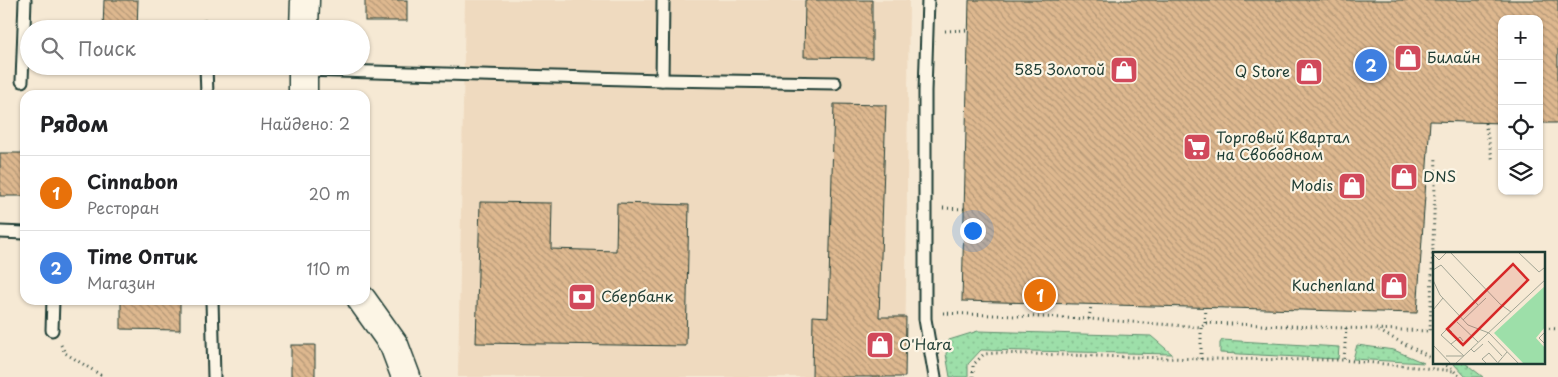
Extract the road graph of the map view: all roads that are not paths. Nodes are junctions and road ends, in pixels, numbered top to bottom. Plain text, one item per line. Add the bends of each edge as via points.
1 (25, 0) edge
2 (305, 0) edge
3 (663, 0) edge
4 (928, 0) edge
5 (24, 20) edge
6 (304, 20) edge
7 (22, 75) edge
8 (206, 75) edge
9 (303, 77) edge
10 (662, 80) junction
11 (22, 81) dead end
12 (835, 82) dead end
13 (206, 90) edge
14 (0, 232) edge
15 (20, 234) edge
16 (53, 305) edge
17 (212, 305) edge
18 (366, 305) edge
19 (52, 330) road end
20 (214, 377) edge
21 (406, 377) edge
22 (935, 377) edge

1 - 5 lane
2 - 6 street
3 - 10 lane
4 - 22 lane via 925,319
7 - 11 lane
8 - 13 lane
9 - 10 lane
10 - 12 lane
14 - 15 lane
16 - 19 lane
17 - 20 lane
18 - 21 street via 394,345

